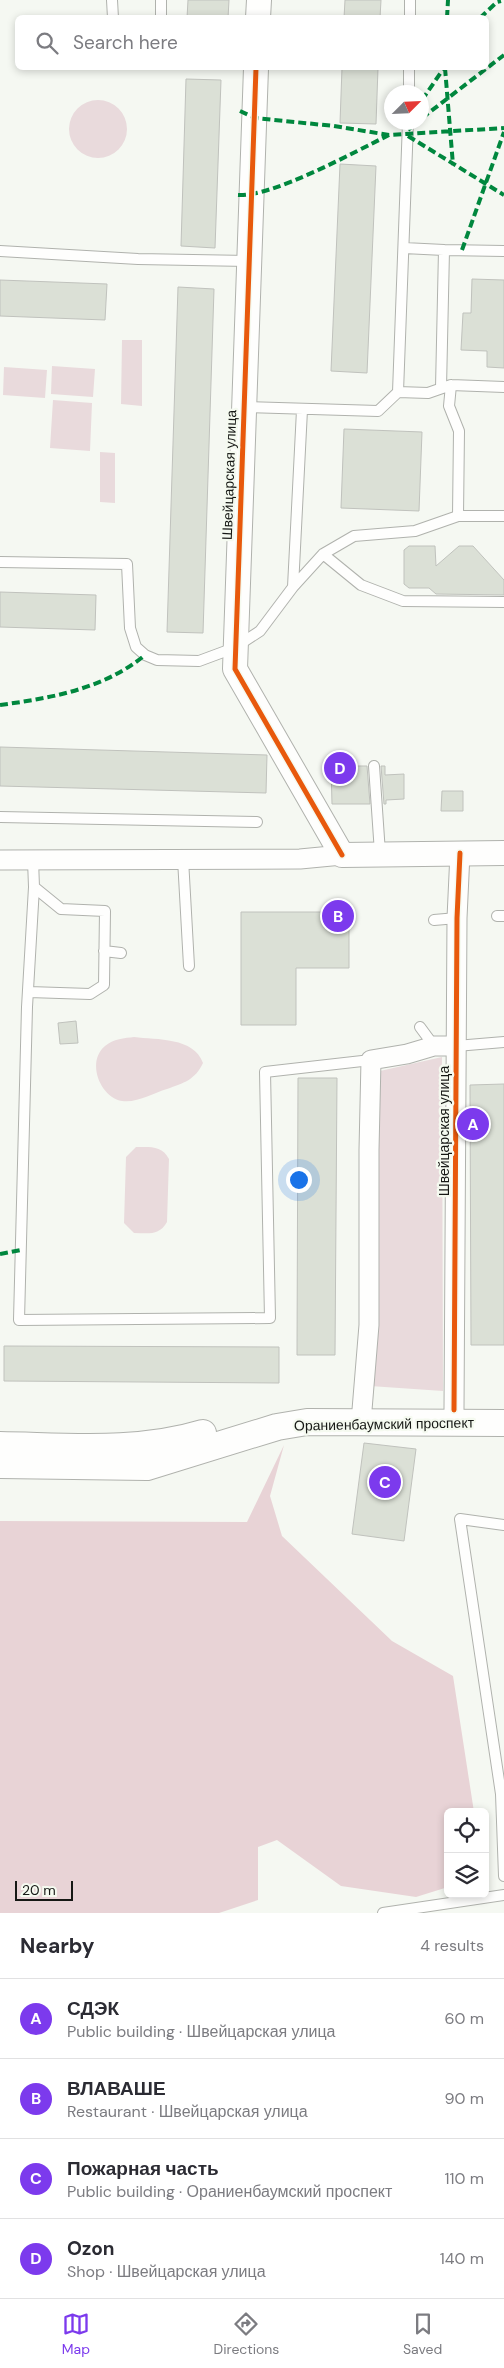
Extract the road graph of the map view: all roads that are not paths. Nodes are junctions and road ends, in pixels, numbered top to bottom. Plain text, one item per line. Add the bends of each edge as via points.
1 (112, 0) edge
2 (161, 0) edge
3 (259, 0) edge
4 (410, 0) edge
5 (113, 15) edge
6 (161, 15) edge
7 (258, 15) edge
8 (410, 15) edge
9 (256, 70) edge
10 (409, 70) edge
11 (409, 85) edge
12 (408, 130) edge
13 (404, 248) junction
14 (444, 250) junction
15 (0, 251) edge
16 (504, 251) edge
17 (248, 261) junction
18 (446, 386) junction
19 (504, 387) edge
20 (398, 392) junction
21 (243, 407) junction
22 (302, 410) junction
23 (458, 516) junction
24 (504, 516) edge
25 (323, 554) junction
26 (0, 562) edge
27 (293, 587) junction
28 (504, 602) edge
29 (234, 648) junction
30 (374, 766) dead end
31 (0, 817) edge
32 (257, 822) dead end
33 (460, 853) junction
34 (504, 853) edge
35 (380, 854) junction
36 (342, 855) junction
37 (183, 859) junction
38 (0, 860) edge
39 (33, 860) junction
40 (34, 887) junction
41 (457, 918) junction
42 (434, 920) dead end
43 (104, 951) junction
44 (122, 954) dead end
45 (189, 966) dead end
46 (29, 992) junction
47 (420, 1027) dead end
48 (504, 1042) edge
49 (434, 1046) junction
50 (456, 1046) junction
51 (371, 1060) junction
52 (454, 1410) junction
53 (504, 1410) edge
54 (361, 1414) junction
55 (504, 1423) edge
56 (0, 1445) edge
57 (0, 1465) edge
58 (504, 1525) edge
59 (503, 1794) edge
60 (504, 1876) edge
61 (504, 1895) edge
62 (383, 1913) edge

1 - 5 lane
2 - 6 lane
3 - 7 street
4 - 8 lane
9 - 17 street, Швейцарская улица
10 - 11 lane
12 - 13 lane
13 - 14 lane
13 - 20 lane
14 - 16 lane
14 - 18 lane
15 - 17 lane
17 - 21 street, Швейцарская улица
18 - 19 lane
18 - 20 lane via 428,393
18 - 23 lane via 449,406 459,431
20 - 22 lane via 378,411
21 - 22 lane
21 - 29 street, Швейцарская улица
22 - 27 lane
23 - 24 lane
23 - 25 lane via 416,532 354,536
25 - 27 lane
25 - 28 lane via 361,585 403,601
26 - 29 lane via 127,564 130,628 136,648 144,655 157,660 199,661
27 - 29 lane via 260,631
29 - 36 street, Швейцарская улица via 235,669
30 - 35 lane
31 - 32 lane
33 - 34 street
33 - 35 street
33 - 41 street, Швейцарская улица
35 - 36 street
36 - 37 street via 300,859
37 - 39 street
37 - 45 lane
38 - 39 street
39 - 40 lane
40 - 43 lane via 61,909 105,911
40 - 46 lane
41 - 42 lane
41 - 50 street, Швейцарская улица
43 - 44 lane
43 - 46 lane via 104,985 90,994
46 - 51 lane via 20,1320 270,1318 265,1072
47 - 49 lane
48 - 50 lane
49 - 50 street, Швейцарская улица
49 - 51 street, Швейцарская улица
50 - 52 street, Швейцарская улица
51 - 54 street via 370,1325
52 - 53 main road, Ораниенбаумский проспект
52 - 54 main road, Ораниенбаумский проспект
54 - 55 main road, Ораниенбаумский проспект
54 - 56 main road, Ораниенбаумский проспект via 329,1406 278,1410 163,1443 123,1446
54 - 57 main road, Ораниенбаумский проспект via 277,1427 147,1466
58 - 59 lane via 460,1519
59 - 60 lane
61 - 62 lane

